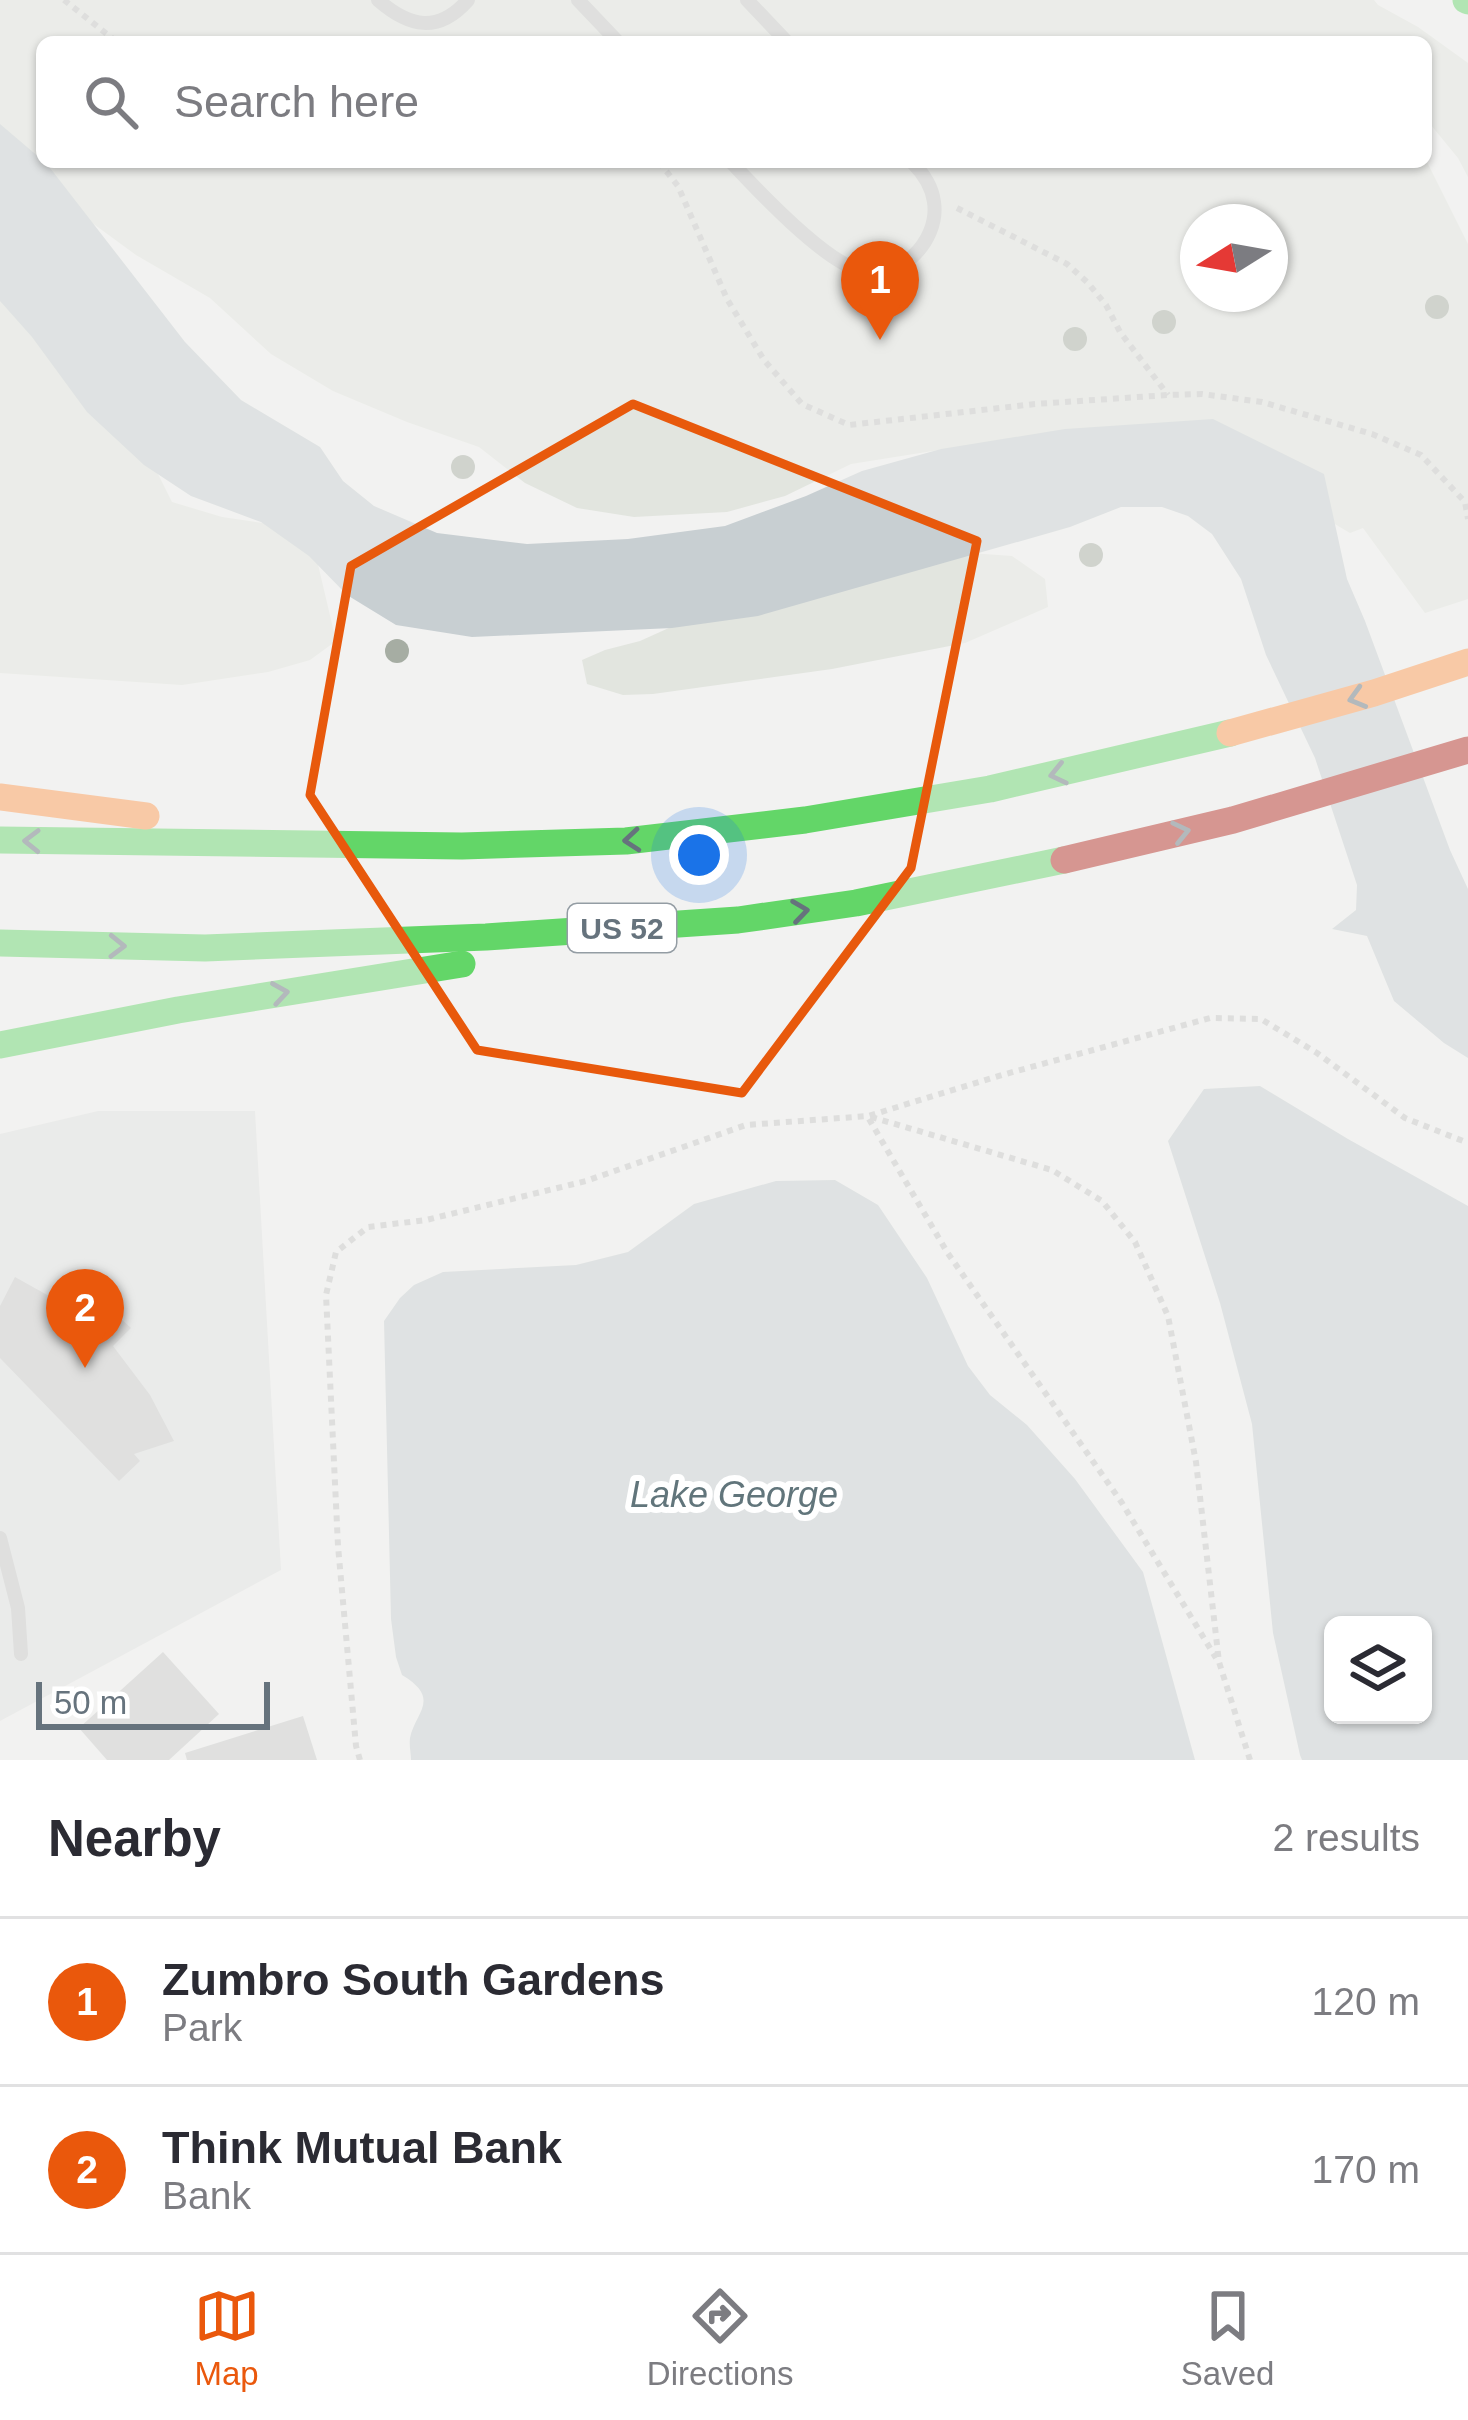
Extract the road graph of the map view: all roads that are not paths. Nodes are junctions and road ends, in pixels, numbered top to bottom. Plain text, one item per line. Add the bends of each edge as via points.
1 (378, 0) edge
2 (468, 0) edge
3 (578, 0) edge
4 (747, 0) edge
5 (612, 36) edge
6 (781, 36) edge
7 (737, 168) edge
8 (918, 168) edge
9 (1468, 662) edge
10 (1468, 750) edge
11 (0, 797) edge
12 (0, 840) edge
13 (462, 846) junction
14 (738, 920) junction
15 (0, 943) edge
16 (0, 1045) edge
17 (0, 1538) edge
18 (21, 1654) dead end

1 - 2 lane via 421,24
3 - 5 lane
4 - 6 lane
7 - 8 lane via 843,263 883,273 917,250 934,217
9 -> 13 highway via 1214,738 990,789 626,841
14 -> 10 highway, US 52 via 1003,874 1234,820
11 - 13 highway
13 -> 12 highway
15 -> 14 highway, US 52 via 205,948
16 -> 14 highway
17 - 18 lane

